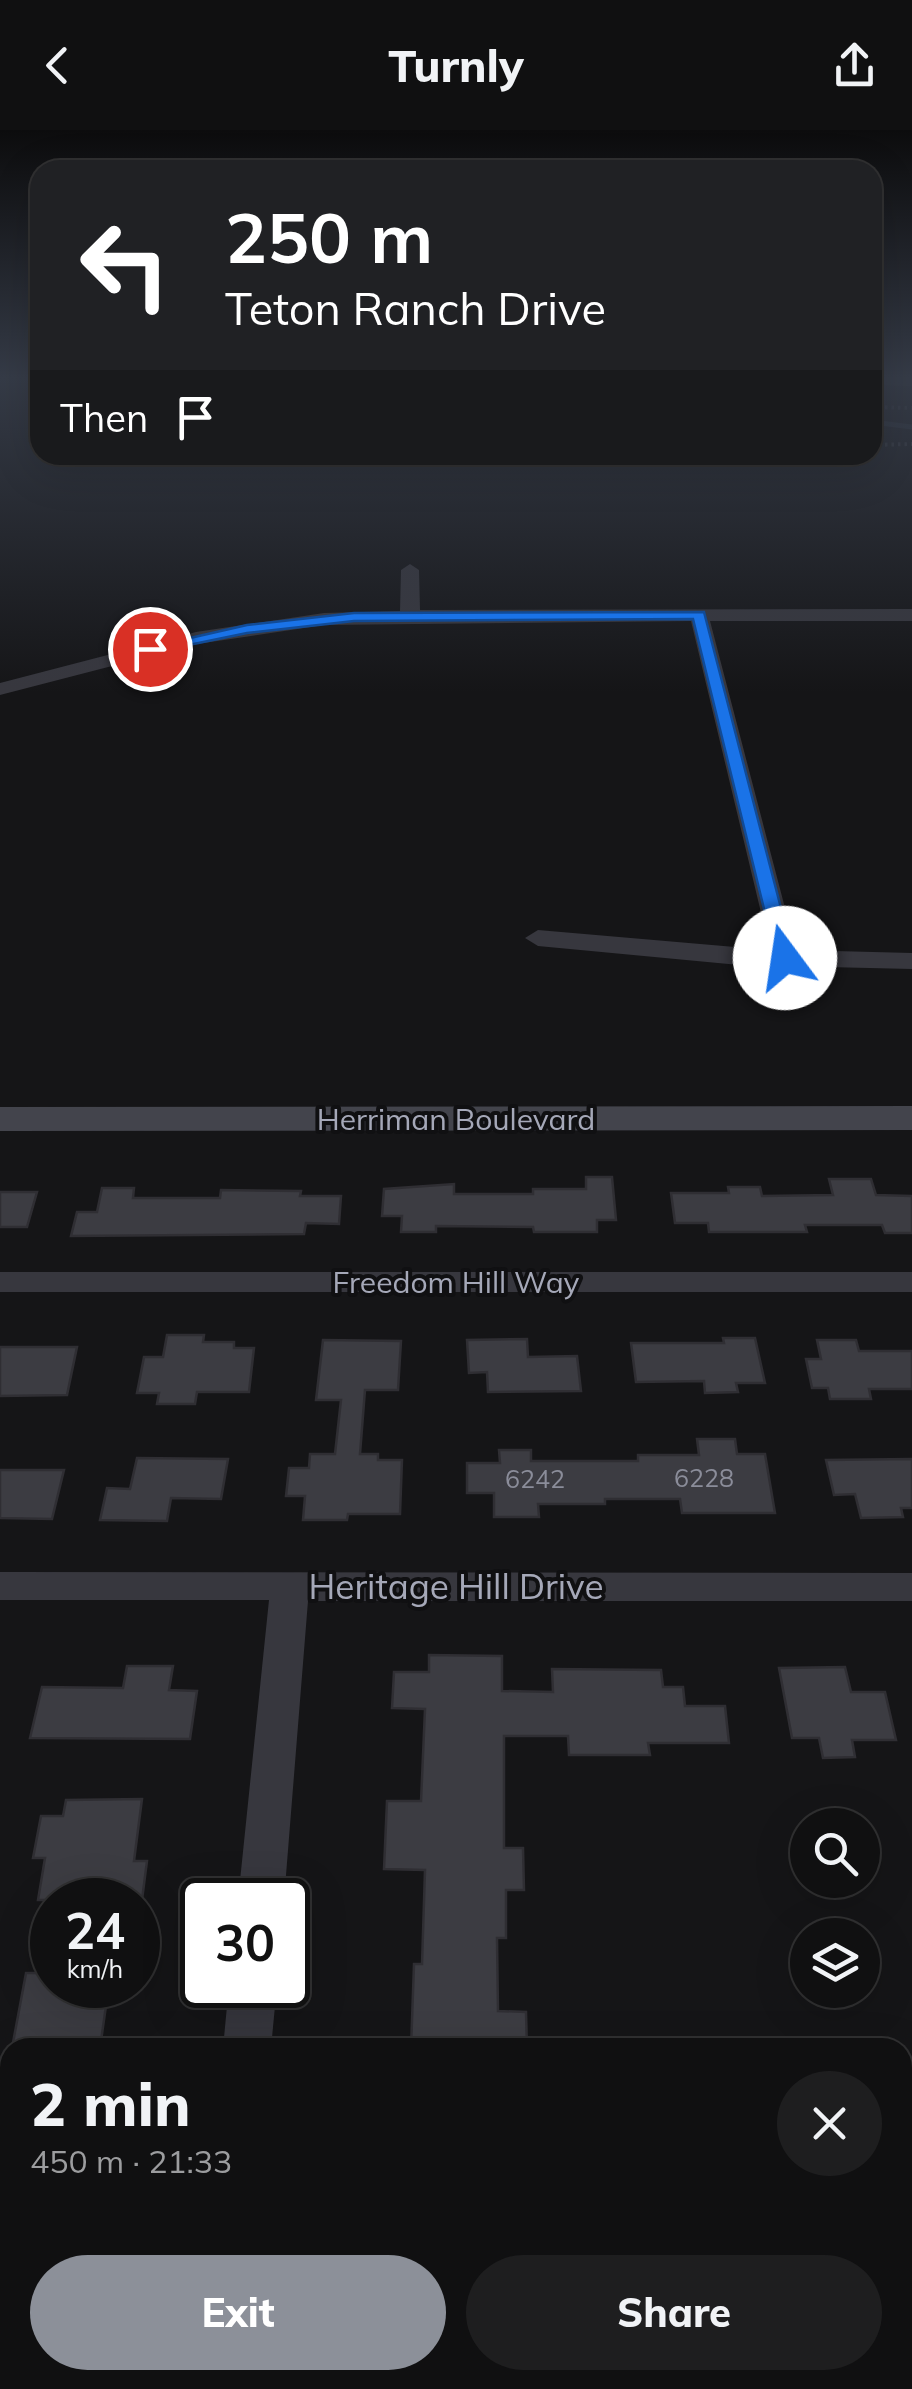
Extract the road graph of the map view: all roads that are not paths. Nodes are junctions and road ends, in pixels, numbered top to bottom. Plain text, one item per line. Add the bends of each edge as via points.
1 (410, 570) dead end
2 (410, 615) junction
3 (699, 615) junction
4 (912, 615) edge
5 (0, 689) edge
6 (538, 938) dead end
7 (785, 958) junction
8 (912, 960) edge
9 (912, 1118) edge
10 (0, 1119) edge
11 (0, 1282) edge
12 (912, 1282) edge
13 (0, 1586) edge
14 (290, 1586) junction
15 (912, 1587) edge
16 (263, 1878) edge
17 (251, 2008) edge
18 (248, 2038) edge

1 - 2 street
2 - 3 street
2 - 5 street via 296,622 196,638
3 - 4 street
3 - 7 street
6 - 7 street
7 - 8 street
9 - 10 street, Herriman Boulevard
11 - 12 street, Freedom Hill Way
13 - 14 street, Heritage Hill Drive
14 - 15 street, Heritage Hill Drive
14 - 16 street
17 - 18 street

